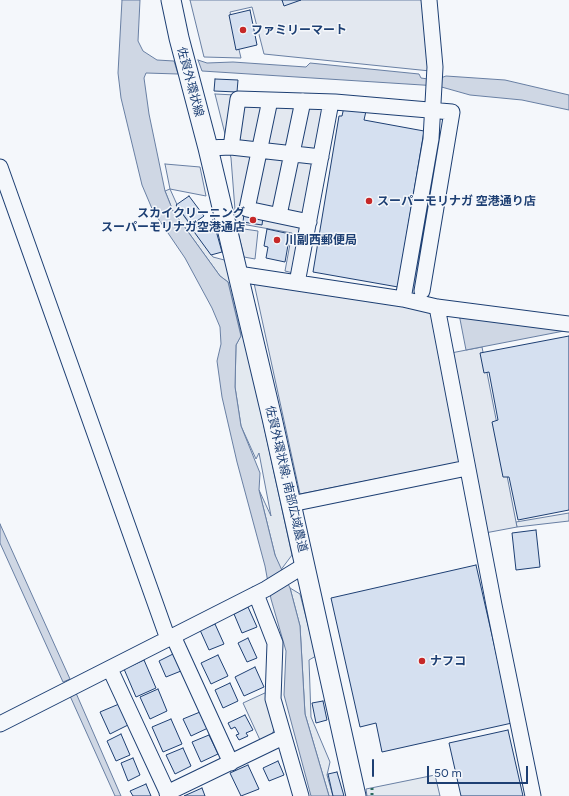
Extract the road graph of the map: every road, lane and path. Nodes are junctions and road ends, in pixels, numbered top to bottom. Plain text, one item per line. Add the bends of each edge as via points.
1 (170, 0) edge
2 (428, 0) edge
3 (270, 100) junction
4 (304, 101) junction
5 (331, 102) junction
6 (433, 110) junction
7 (231, 147) junction
8 (259, 151) junction
9 (292, 154) junction
10 (210, 155) junction
11 (321, 157) junction
12 (0, 167) edge
13 (279, 216) junction
14 (308, 222) junction
15 (238, 274) junction
16 (296, 283) junction
17 (422, 291) dead end
18 (403, 299) junction
19 (437, 307) junction
20 (569, 324) edge
21 (468, 468) junction
22 (291, 504) junction
23 (305, 565) junction
24 (261, 592) junction
25 (171, 638) junction
26 (110, 668) junction
27 (0, 724) edge
28 (283, 737) junction
29 (231, 763) junction
30 (168, 794) edge
31 (301, 796) edge
32 (356, 796) edge
33 (533, 796) edge

1 - 10 main road, 佐賀外環状線
2 - 6 street via 435,83
3 - 4 street
3 - 7 street via 238,99
3 - 8 street
4 - 5 street
4 - 9 street
5 - 6 street
5 - 11 street
6 - 17 street via 452,112
6 - 18 street via 431,139
7 - 8 street
7 - 10 street
8 - 9 street
8 - 13 street via 247,208
9 - 11 street
9 - 13 street
10 - 15 main road, 佐賀外環状線; 南部広域農道
11 - 14 street
12 - 25 street
13 - 14 street
14 - 16 street
15 - 16 street
15 - 22 main road, 佐賀外環状線; 南部広域農道
16 - 18 street
18 - 19 street
19 - 20 street
19 - 21 street
21 - 22 street
21 - 33 street
22 - 23 main road, 佐賀外環状線; 南部広域農道
23 - 24 street
23 - 32 main road, 佐賀外環状線; 南部広域農道
24 - 25 street
24 - 28 street via 276,643 273,699
25 - 26 street
25 - 29 street
26 - 27 street
26 - 30 street
28 - 29 street
28 - 31 street
29 - 30 street

